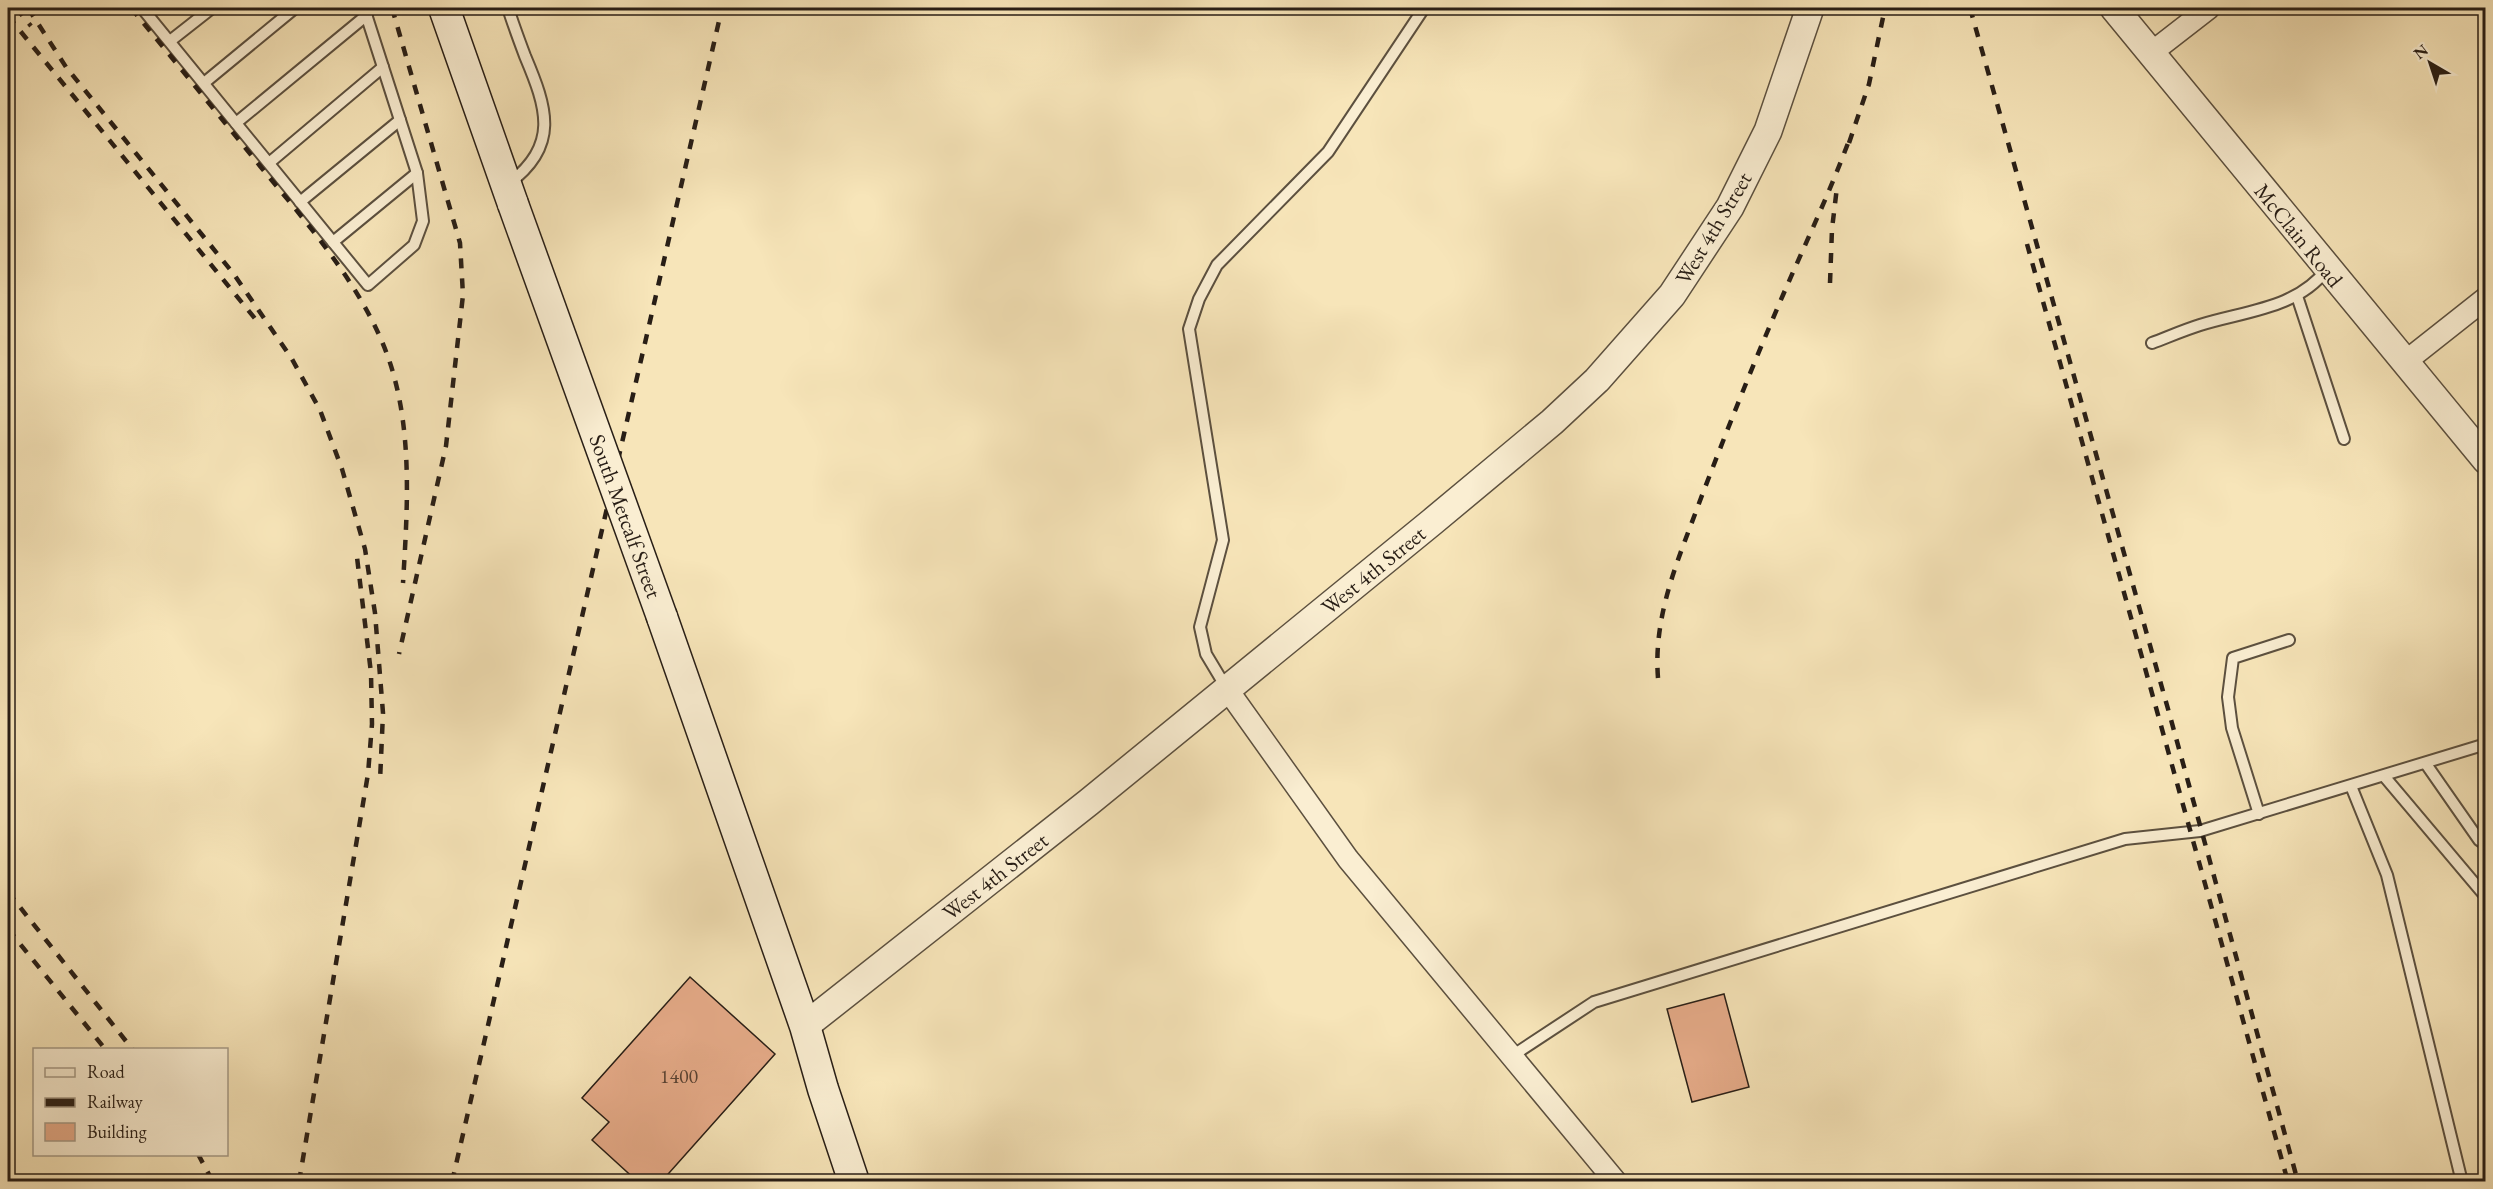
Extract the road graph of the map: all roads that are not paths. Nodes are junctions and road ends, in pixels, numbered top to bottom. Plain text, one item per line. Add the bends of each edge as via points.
1 (142, 8) edge
2 (212, 8) edge
3 (296, 8) edge
4 (444, 8) edge
5 (508, 8) edge
6 (1424, 8) edge
7 (1810, 8) edge
8 (2114, 8) edge
9 (2209, 8) edge
10 (365, 11) edge
11 (170, 41) junction
12 (2151, 53) junction
13 (383, 67) junction
14 (204, 83) junction
15 (400, 120) junction
16 (236, 123) junction
17 (269, 163) junction
18 (417, 173) junction
19 (509, 195) junction
20 (300, 201) junction
21 (333, 242) junction
22 (2327, 269) junction
23 (2297, 296) junction
24 (2486, 298) edge
25 (2152, 343) dead end
26 (2405, 362) junction
27 (2344, 439) dead end
28 (2486, 460) edge
29 (2289, 640) dead end
30 (1227, 689) junction
31 (2486, 744) edge
32 (2426, 764) junction
33 (2384, 776) junction
34 (2351, 786) junction
35 (2259, 814) junction
36 (2486, 845) edge
37 (2486, 897) edge
38 (805, 1026) junction
39 (1512, 1056) junction
40 (854, 1182) edge
41 (1616, 1182) edge
42 (2463, 1182) edge

1 - 11 lane
2 - 11 lane
3 - 14 lane
4 - 19 main road, South Metcalf Street
5 - 19 lane via 540,90 545,128 539,152
6 - 30 lane via 1328,152 1217,265 1189,329 1223,540 1200,627 1206,654
7 - 30 street, West 4th Street via 1768,131 1730,207 1672,295 1644,328 1552,422
8 - 12 street, McClain Road
9 - 12 street
10 - 13 lane
10 - 16 lane
11 - 14 lane
12 - 22 street, McClain Road
13 - 15 lane
13 - 17 lane
14 - 16 lane
15 - 18 lane
15 - 20 lane
16 - 17 lane
17 - 20 lane
18 - 21 lane
18 - 21 lane via 423,221 414,245 368,285
19 - 38 main road, South Metcalf Street, bridge
20 - 21 lane
22 - 23 lane
22 - 26 street, McClain Road
23 - 25 lane
23 - 27 lane
24 - 26 street
26 - 28 street, McClain Road
29 - 35 lane via 2233,658 2228,697 2232,728
30 - 38 street, West 4th Street
30 - 39 street via 1347,859
31 - 32 lane
32 - 33 lane
32 - 36 lane
33 - 34 lane
33 - 37 lane
34 - 35 lane
34 - 42 lane via 2387,875
35 - 39 lane via 2200,831 2125,839 1594,1002
38 - 40 main road, South Metcalf Street
39 - 41 street

